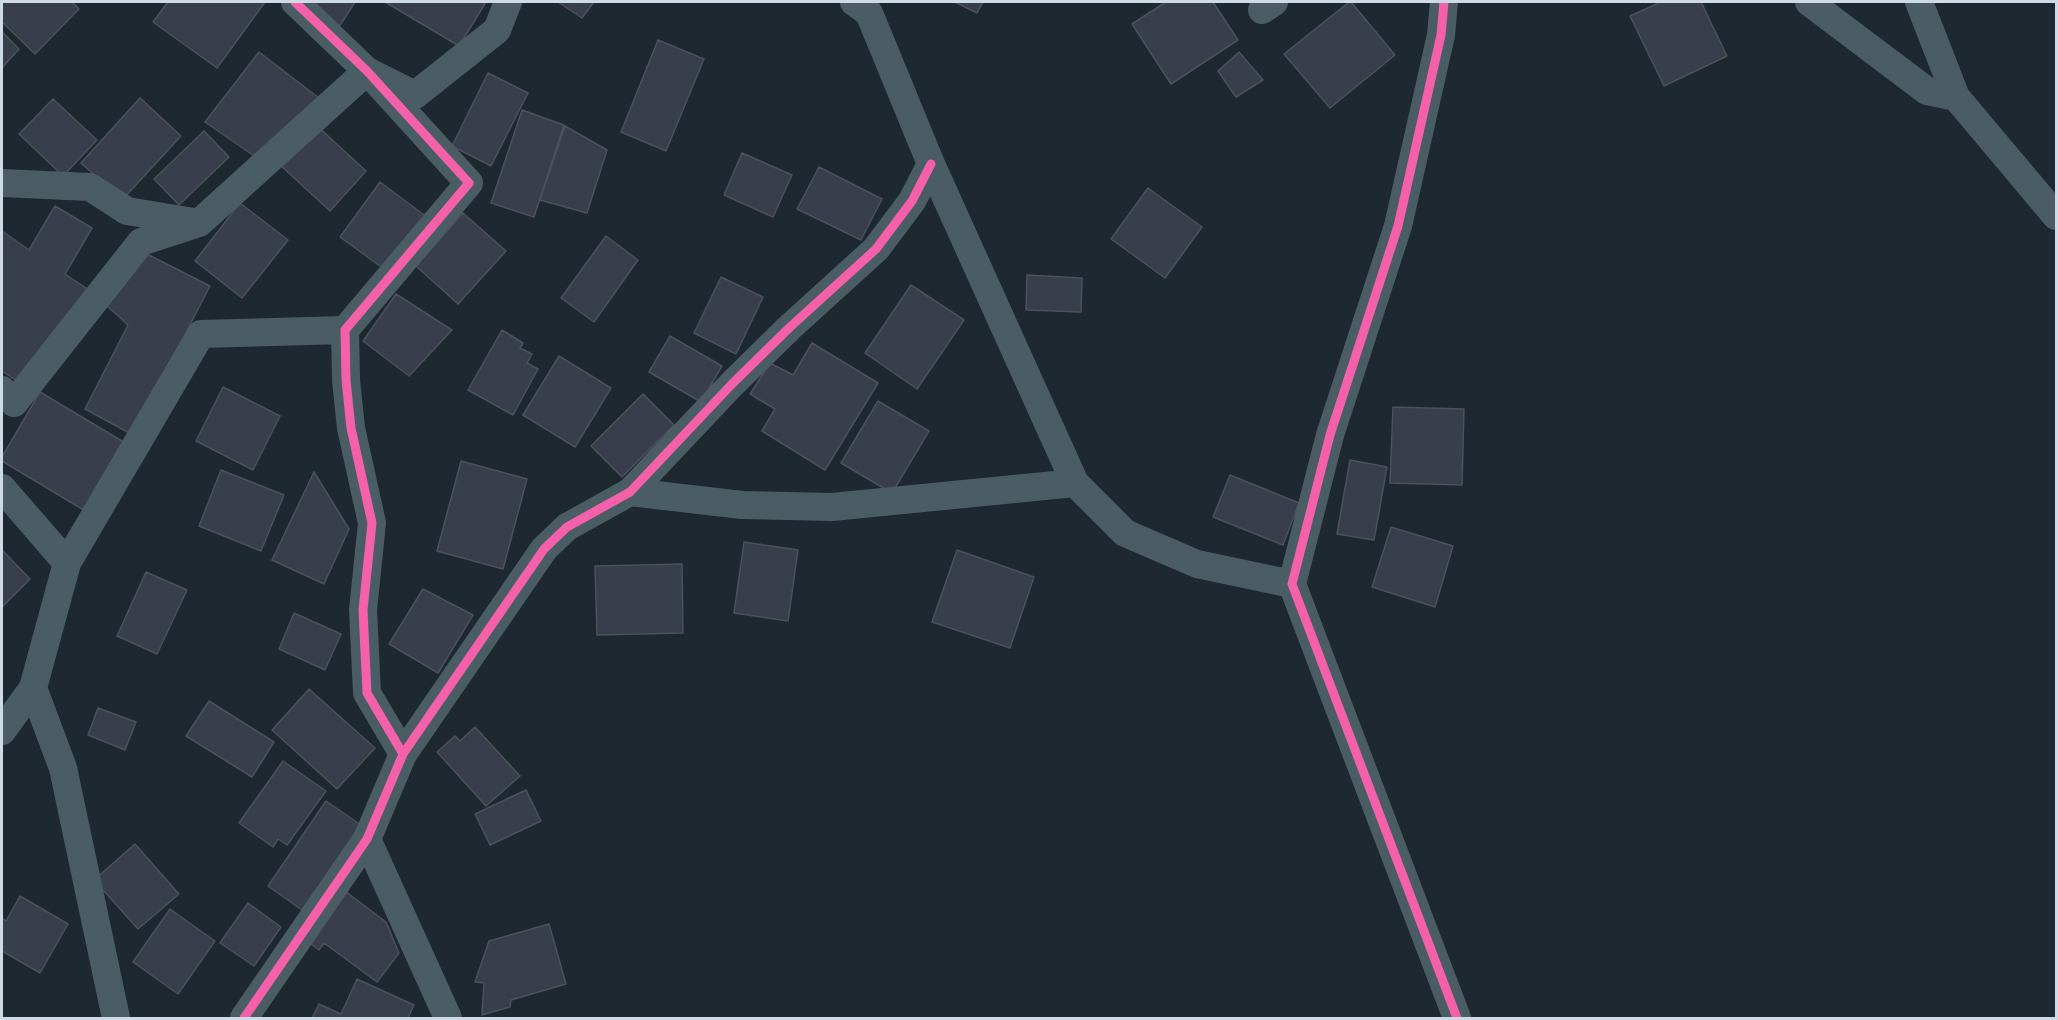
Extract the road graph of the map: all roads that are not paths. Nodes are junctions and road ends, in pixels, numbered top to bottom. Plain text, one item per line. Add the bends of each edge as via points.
1 (295, 2) edge
2 (508, 2) edge
3 (1444, 2) edge
4 (1809, 2) edge
5 (1919, 2) edge
6 (867, 5) edge
7 (367, 71) junction
8 (1956, 97) junction
9 (931, 164) junction
10 (2, 183) edge
11 (2056, 216) edge
12 (199, 223) junction
13 (345, 330) junction
14 (2, 390) edge
15 (1075, 483) junction
16 (2, 488) edge
17 (630, 492) junction
18 (67, 563) junction
19 (1292, 584) junction
20 (33, 688) junction
21 (2, 731) edge
22 (403, 754) junction
23 (367, 838) junction
24 (116, 1018) edge
25 (244, 1018) edge
26 (448, 1018) edge
27 (1457, 1018) edge

1 - 7 street
2 - 7 street via 497,30 415,95
3 - 19 street via 1441,35 1398,226 1330,435
4 - 8 street via 1927,91
5 - 8 street
6 - 9 street
7 - 12 street
7 - 13 street via 469,183
8 - 11 street
9 - 15 street
9 - 17 street via 912,201 876,249 789,328
10 - 12 street via 90,187 126,211
12 - 14 street via 141,242 14,403
13 - 18 street via 201,334
13 - 22 street via 351,428 372,523 363,610 367,693
15 - 17 street via 832,507 742,505
15 - 19 street via 1125,533 1197,564
16 - 18 street
17 - 22 street via 567,527 544,549
18 - 20 street
19 - 27 street
20 - 21 street
20 - 24 street via 63,768
22 - 23 street
23 - 25 street
23 - 26 street

